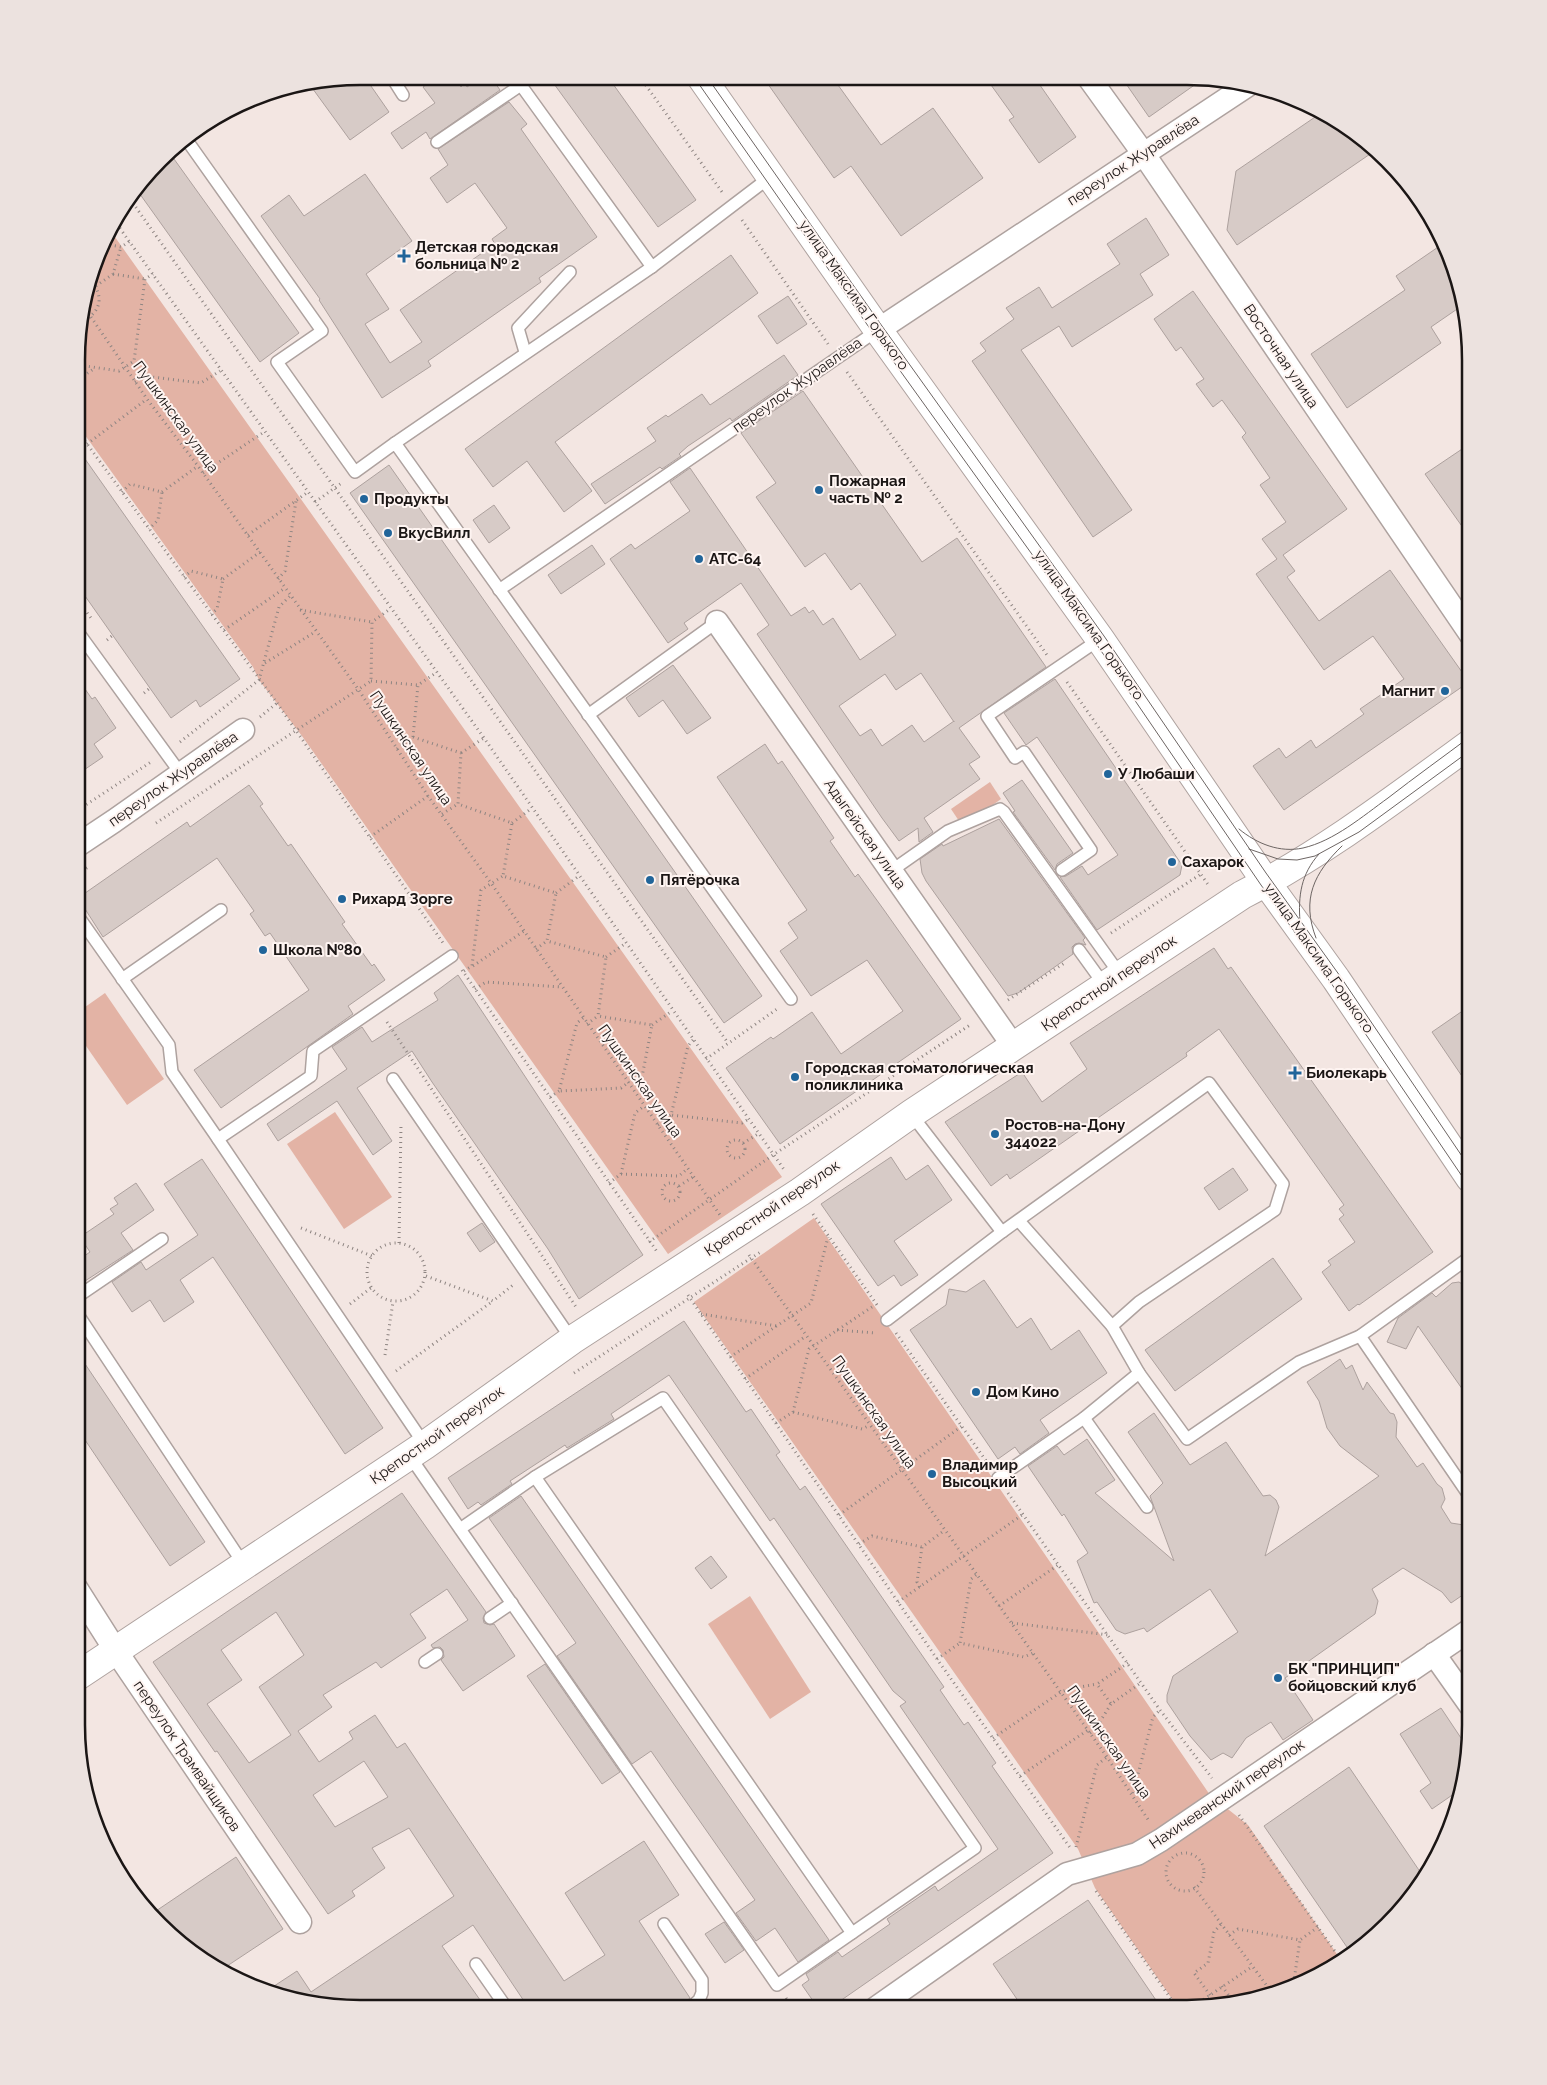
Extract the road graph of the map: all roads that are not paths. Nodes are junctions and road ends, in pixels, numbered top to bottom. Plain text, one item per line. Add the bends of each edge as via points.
1 (397, 85) edge
2 (513, 85) edge
3 (521, 85) edge
4 (707, 85) edge
5 (1094, 85) edge
6 (1240, 90) edge
7 (403, 95) dead end
8 (438, 142) dead end
9 (190, 144) edge
10 (1143, 153) junction
11 (770, 176) junction
12 (652, 267) junction
13 (570, 272) dead end
14 (878, 330) junction
15 (525, 352) junction
16 (395, 443) junction
17 (499, 590) junction
18 (717, 622) joint
19 (1462, 622) edge
20 (1100, 639) junction
21 (85, 642) edge
22 (588, 715) junction
23 (243, 730) dead end
24 (1462, 750) edge
25 (181, 774) junction
26 (85, 839) edge
27 (1062, 870) dead end
28 (891, 871) junction
29 (1266, 882) junction
30 (221, 910) dead end
31 (85, 926) edge
32 (1079, 950) dead end
33 (452, 956) road end
34 (122, 979) junction
35 (1113, 981) junction
36 (791, 998) road end
37 (1014, 1047) junction
38 (393, 1079) dead end
39 (911, 1114) junction
40 (218, 1139) junction
41 (1462, 1166) edge
42 (1019, 1221) junction
43 (1002, 1232) junction
44 (162, 1239) dead end
45 (1462, 1263) edge
46 (85, 1292) edge
47 (887, 1320) road end
48 (85, 1325) edge
49 (1112, 1326) junction
50 (1360, 1336) junction
51 (572, 1340) junction
52 (1138, 1373) junction
53 (1084, 1418) junction
54 (417, 1450) junction
55 (535, 1477) junction
56 (998, 1478) road end
57 (1462, 1485) edge
58 (1147, 1508) dead end
59 (460, 1530) junction
60 (245, 1566) junction
61 (85, 1602) edge
62 (512, 1603) junction
63 (490, 1618) dead end
64 (1462, 1635) edge
65 (116, 1651) junction
66 (437, 1654) dead end
67 (1434, 1654) junction
68 (425, 1662) dead end
69 (85, 1671) edge
70 (1462, 1694) edge
71 (300, 1922) dead end
72 (664, 1924) dead end
73 (852, 1933) junction
74 (476, 1964) dead end
75 (501, 2000) edge
76 (699, 2000) edge
77 (887, 2000) edge

1 - 7 lane
2 - 8 lane
3 - 12 lane
4 - 11 street, улица Максима Горького
5 - 10 street, Восточная улица
6 - 10 street, переулок Журавлёва
9 - 16 lane via 322,331 278,362 355,472
10 - 14 street, переулок Журавлёва
10 - 19 street, Восточная улица
11 - 12 lane
11 - 14 street, улица Максима Горького
12 - 15 lane
13 - 15 lane via 518,328
14 - 17 lane, переулок Журавлёва
14 - 20 street, улица Максима Горького
15 - 16 lane
16 - 17 lane
17 - 22 lane
18 - 22 lane
18 - 28 street, Адыгейская улица
20 - 27 lane via 987,716 1015,758 1024,752 1091,850
20 - 29 street, улица Максима Горького
21 - 25 lane
22 - 36 lane
23 - 25 street, переулок Журавлёва
24 - 29 street, Крепостной переулок via 1364,822
25 - 26 street, переулок Журавлёва
28 - 35 lane via 948,831 1000,809
28 - 37 street, Адыгейская улица
29 - 35 street, Крепостной переулок
29 - 41 street, улица Максима Горького via 1336,979
30 - 34 lane
31 - 34 lane
32 - 35 lane
33 - 40 lane via 313,1051 311,1076
34 - 40 lane via 169,1045 172,1072
35 - 37 street, Крепостной переулок
37 - 39 street, Крепостной переулок
38 - 51 lane
39 - 43 lane
39 - 51 street, Крепостной переулок via 800,1192
40 - 54 lane via 381,1382
42 - 43 lane
42 - 49 lane
42 - 49 lane via 1209,1083 1283,1184 1275,1210 1139,1302
43 - 47 lane
44 - 46 lane
45 - 50 lane
48 - 60 lane
49 - 52 lane
50 - 52 lane via 1299,1362 1187,1439
50 - 57 lane
51 - 54 street, Крепостной переулок
52 - 53 lane
53 - 56 lane
53 - 58 lane
54 - 59 lane
54 - 60 street, Крепостной переулок
55 - 59 lane
55 - 73 lane
55 - 73 lane via 663,1398 975,1848
59 - 62 lane
60 - 65 street, Крепостной переулок
61 - 65 street, переулок Трамвайщиков
62 - 63 lane
62 - 73 lane via 777,1985
64 - 67 street, Нахичеванский переулок
65 - 69 street, Крепостной переулок
65 - 71 street, переулок Трамвайщиков
66 - 68 lane
67 - 70 street
67 - 77 street, Нахичеванский переулок via 1226,1796 1167,1849 1080,1868 1067,1874
72 - 76 lane via 702,1980
74 - 75 lane

